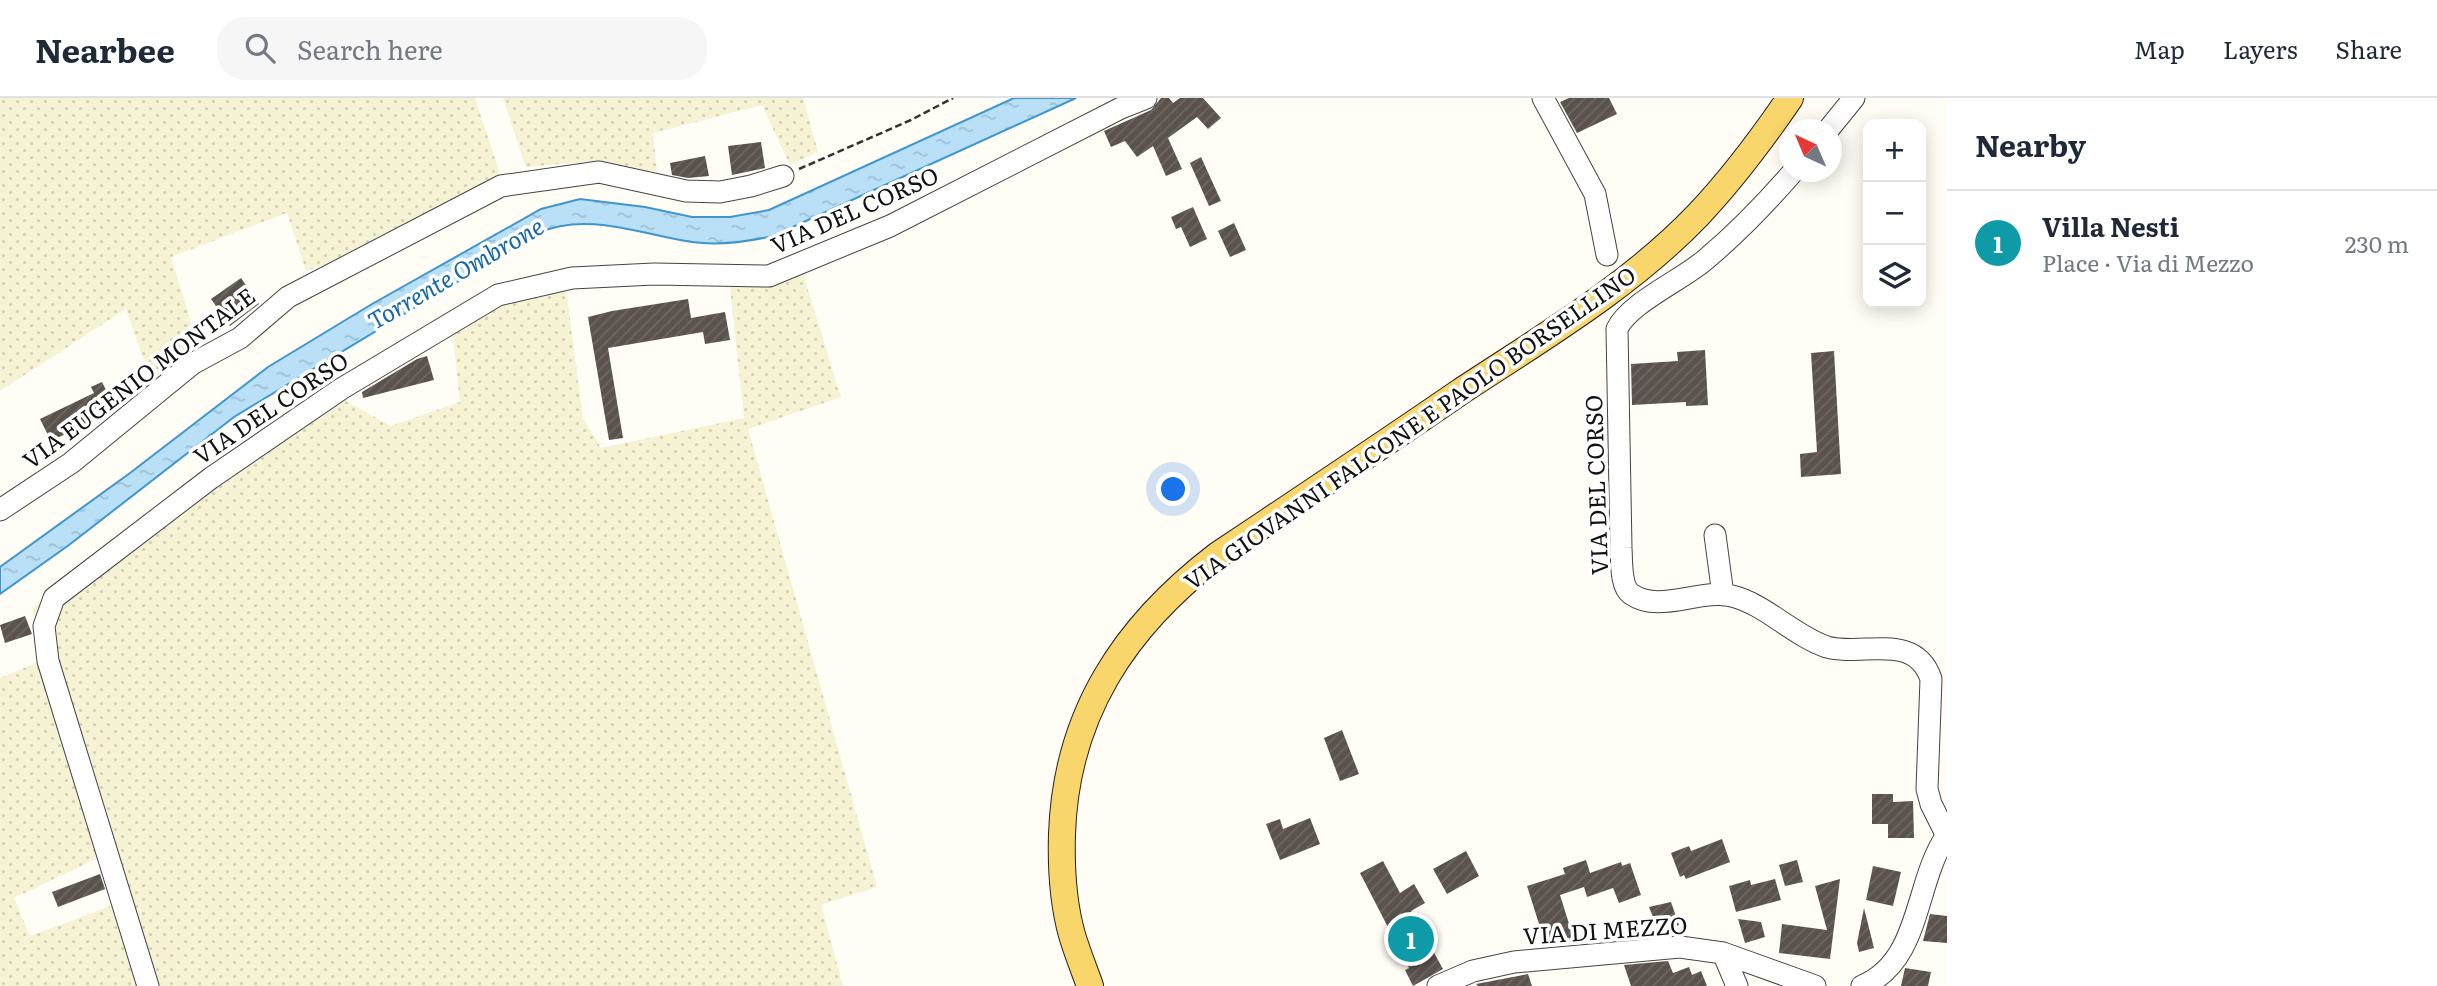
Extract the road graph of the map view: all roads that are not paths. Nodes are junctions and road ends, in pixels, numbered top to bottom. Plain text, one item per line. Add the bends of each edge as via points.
1 (1146, 98) edge
2 (1543, 98) edge
3 (1790, 98) edge
4 (1854, 98) edge
5 (1837, 119) edge
6 (783, 176) road end
7 (1784, 182) edge
8 (1608, 255) dead end
9 (0, 510) edge
10 (1715, 535) dead end
11 (1723, 595) junction
12 (1947, 835) edge
13 (1723, 953) junction
14 (148, 986) edge
15 (1090, 986) edge
16 (1438, 986) edge
17 (1737, 986) edge
18 (1815, 986) edge
19 (1863, 986) edge

1 - 14 street, VIA DEL CORSO via 891,226 769,275 572,278 498,295 319,403 211,478 54,598 44,626 48,661
2 - 8 street via 1594,194
3 - 15 main road, VIA GIOVANNI FALCONE E PAOLO BORSELLINO via 1697,216 1628,277 1218,555 1189,577 1129,641 1087,713 1066,786 1065,889 1072,934
4 - 5 street
6 - 9 street, VIA EUGENIO MONTALE via 720,192 686,191 599,172 501,186 288,297 240,338 192,363 71,463
7 - 11 street, VIA DEL CORSO via 1704,261 1629,313 1616,335 1621,548 1627,591 1656,602
10 - 11 street
11 - 12 street, VIA DEL CORSO via 1740,599 1827,647 1901,650 1925,666 1933,686 1927,789
12 - 19 street via 1931,863 1900,953 1883,973
13 - 16 street, VIA DI MEZZO via 1680,947 1514,962 1473,971
13 - 17 street
13 - 18 street, VIA DI MEZZO

